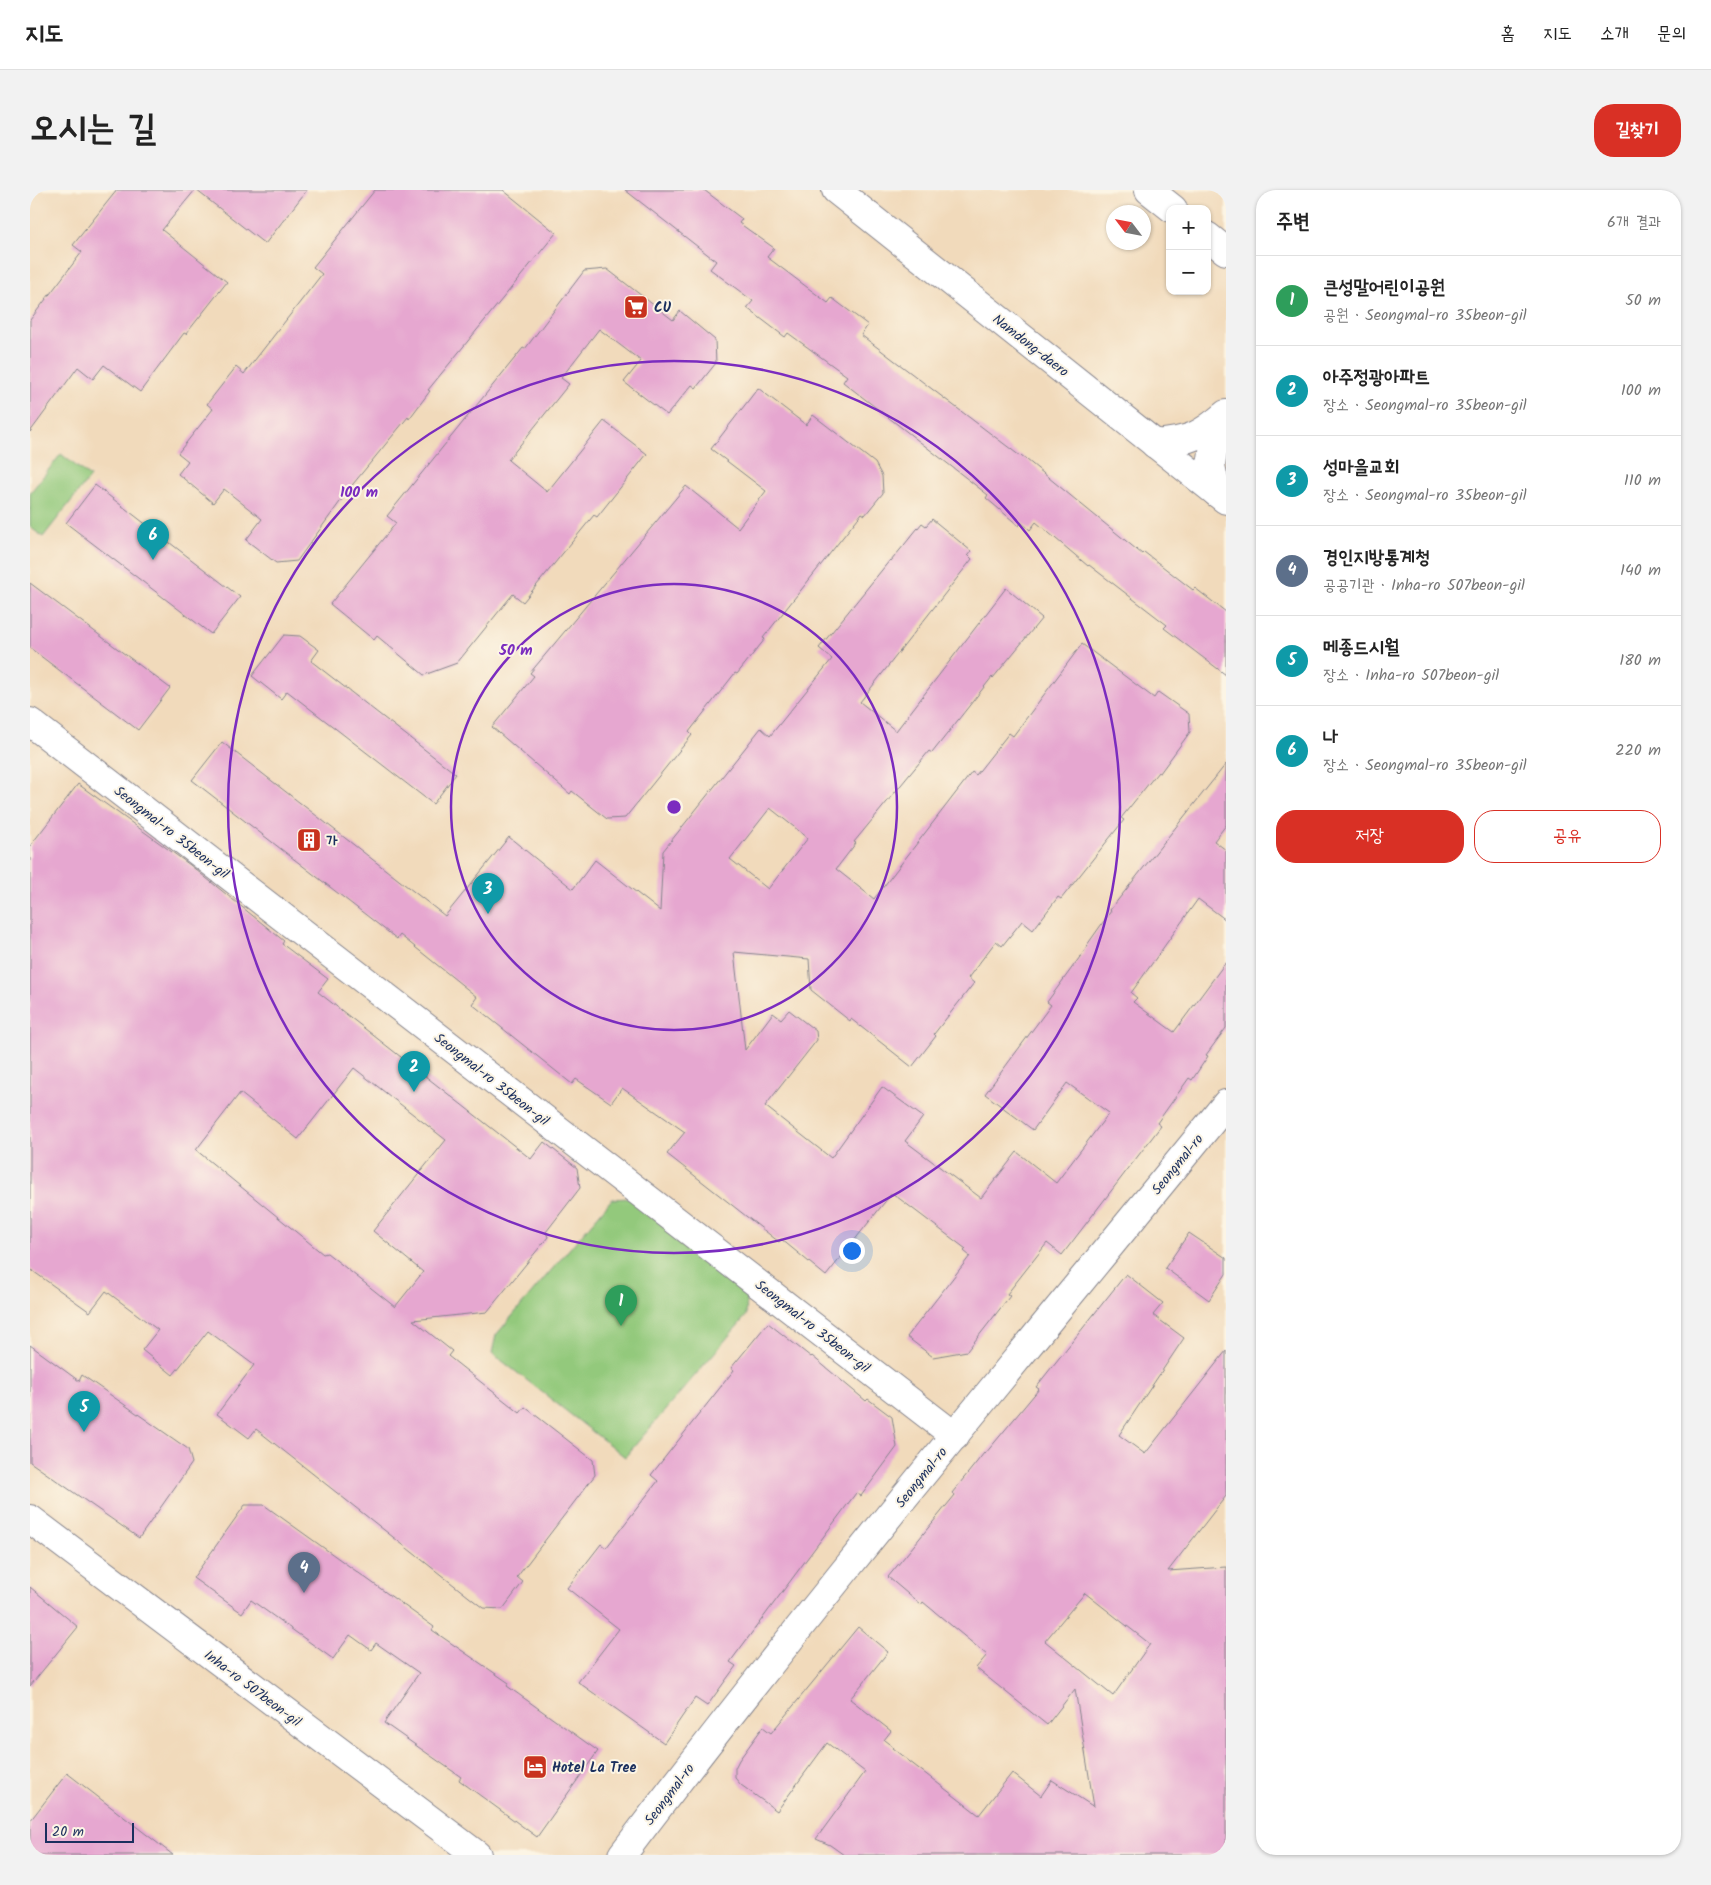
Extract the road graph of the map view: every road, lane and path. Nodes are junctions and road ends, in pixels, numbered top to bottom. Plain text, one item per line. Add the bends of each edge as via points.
1 (836, 190) edge
2 (1150, 190) edge
3 (1168, 205) edge
4 (1211, 239) edge
5 (1226, 251) edge
6 (1226, 415) edge
7 (1155, 444) junction
8 (1222, 496) edge
9 (30, 722) edge
10 (1226, 1104) edge
11 (955, 1436) junction
12 (30, 1519) edge
13 (477, 1855) edge
14 (622, 1855) edge

1 - 7 street, Namdong-daero
2 - 3 street
4 - 5 street
6 - 7 street via 1207,430 1181,442
6 - 8 street via 1215,438 1211,466
7 - 8 street, Namdong-daero
9 - 11 street, Seongmal-ro 35beon-gil
10 - 11 street, Seongmal-ro
11 - 14 street, Seongmal-ro via 832,1586
12 - 13 street, Inha-ro 507beon-gil

